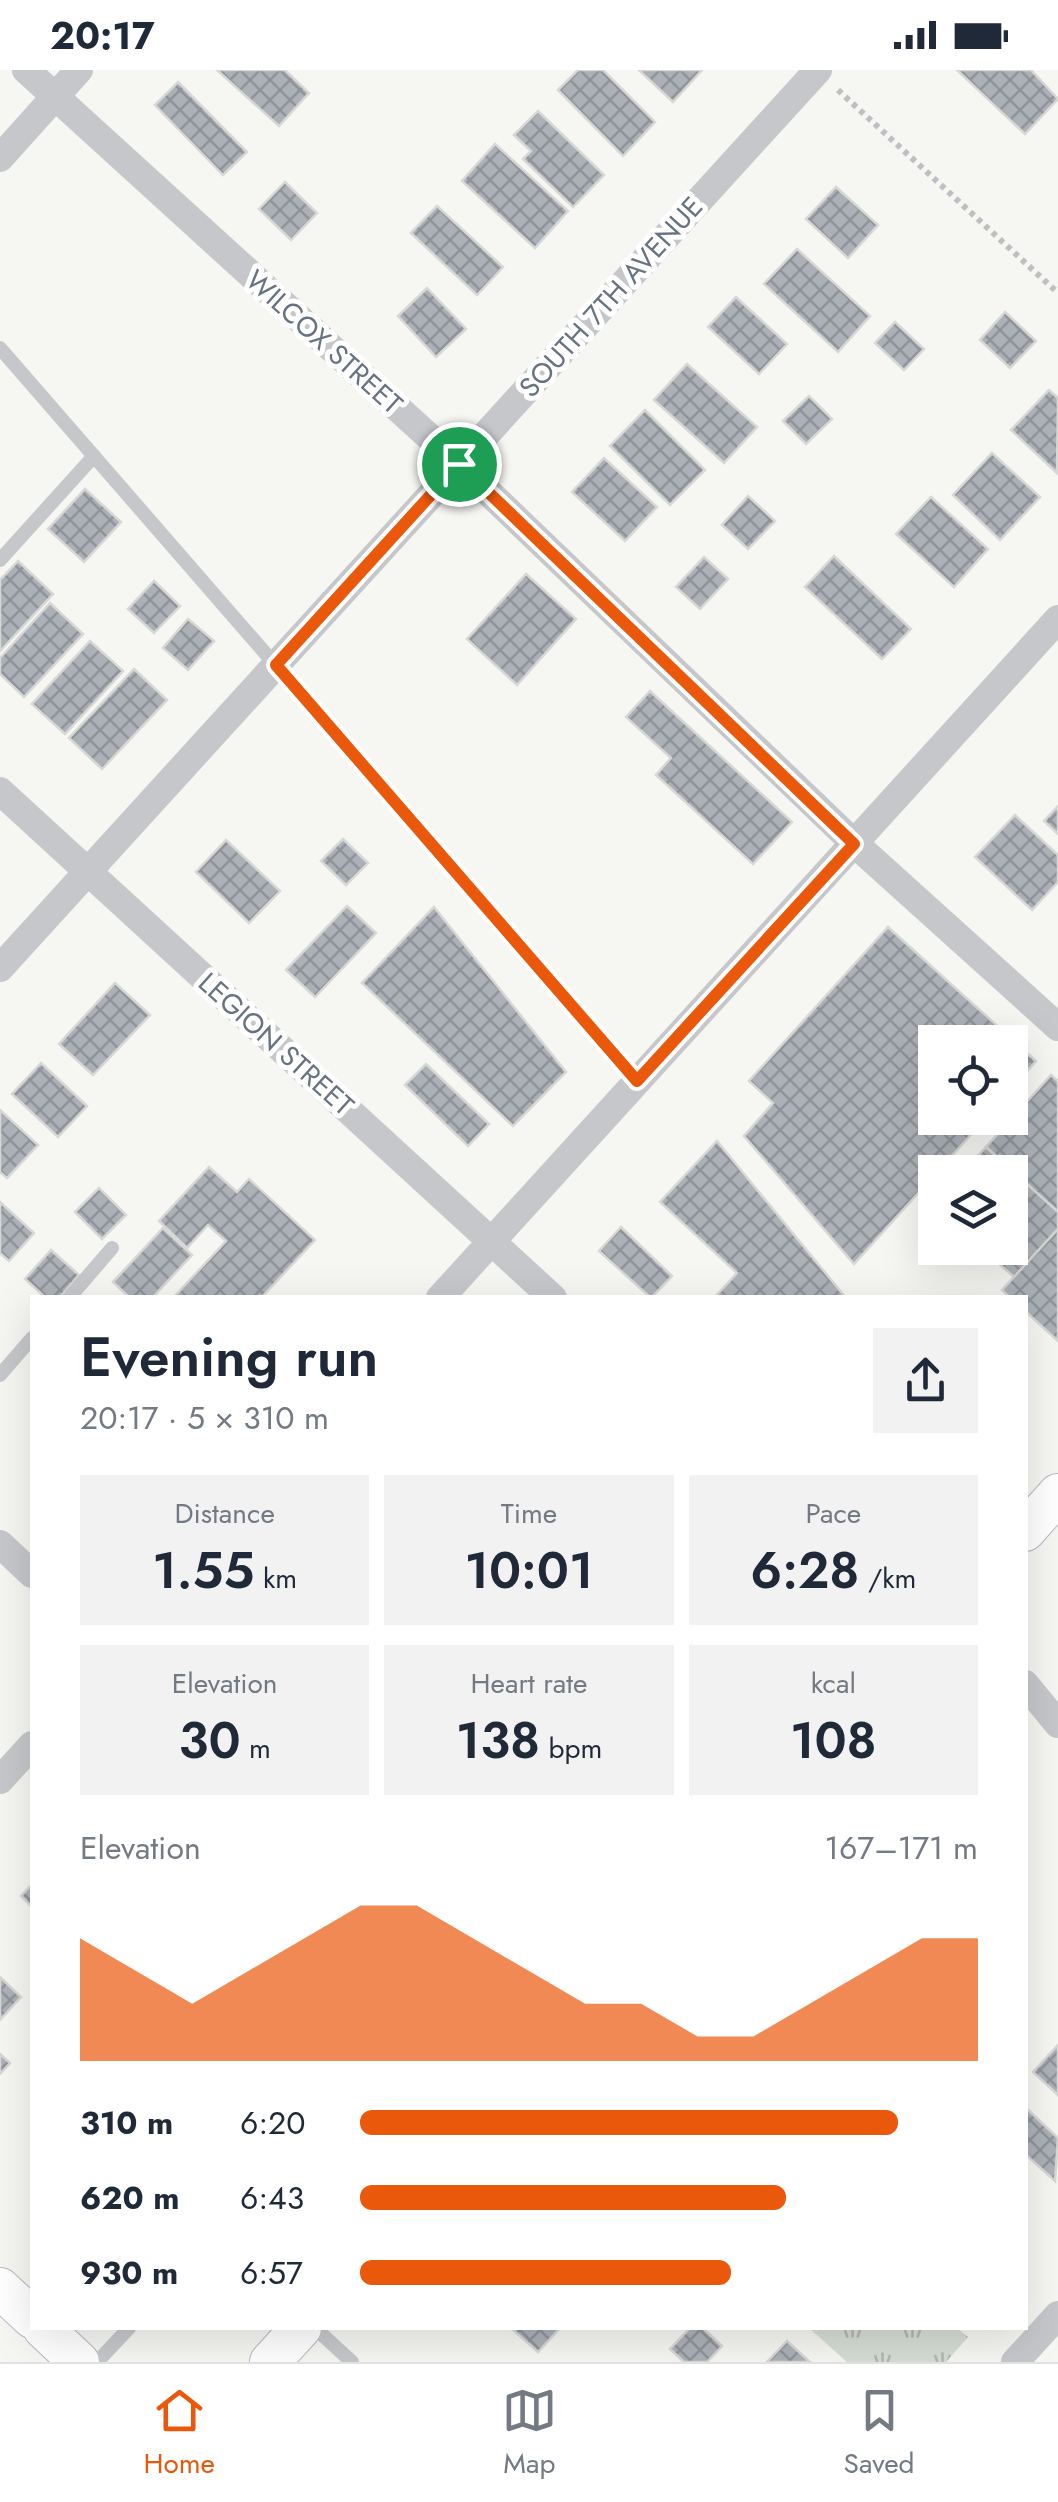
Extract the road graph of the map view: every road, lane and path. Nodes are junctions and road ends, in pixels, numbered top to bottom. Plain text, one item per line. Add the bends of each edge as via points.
1 (26, 70) edge
2 (80, 70) edge
3 (818, 70) edge
4 (840, 92) dead end
5 (54, 98) junction
6 (0, 158) edge
7 (1058, 293) edge
8 (0, 348) edge
9 (94, 456) junction
10 (459, 464) junction
11 (0, 560) edge
12 (1058, 619) edge
13 (276, 665) junction
14 (0, 791) edge
15 (854, 844) junction
16 (88, 872) junction
17 (0, 968) edge
18 (1058, 1027) edge
19 (637, 1081) junction
20 (492, 1241) junction
21 (112, 1248) dead end
22 (71, 1295) edge
23 (443, 1295) edge
24 (549, 1295) edge
25 (30, 1340) edge
26 (0, 1375) edge
27 (1058, 1494) edge
28 (1028, 1528) edge
29 (0, 1544) edge
30 (30, 1572) edge
31 (1028, 1688) edge
32 (1058, 1724) edge
33 (30, 1746) edge
34 (0, 1780) edge
35 (0, 2288) edge
36 (1058, 2315) edge
37 (30, 2316) edge
38 (44, 2330) edge
39 (127, 2330) edge
40 (291, 2337) edge
41 (80, 2362) edge
42 (97, 2362) edge
43 (352, 2362) edge
44 (1015, 2362) edge

1 - 5 street, WILCOX STREET
2 - 5 street
3 - 10 street, SOUTH 7TH AVENUE
4 - 7 path
5 - 6 street
5 - 10 street, WILCOX STREET
8 - 9 lane
9 - 11 lane
9 - 13 lane
10 - 13 street, SOUTH 7TH AVENUE
10 - 15 street, WILCOX STREET
12 - 15 street
13 - 16 street, SOUTH 7TH AVENUE
13 - 19 lane
14 - 16 street, LEGION STREET
15 - 18 street, WILCOX STREET
15 - 19 street
16 - 17 street, SOUTH 7TH AVENUE
16 - 20 street, LEGION STREET
19 - 20 street
20 - 23 street
20 - 24 street, LEGION STREET
21 - 22 lane
25 - 26 lane
27 - 28 main road
29 - 30 street
31 - 32 street
33 - 34 street
35 - 37 main road
36 - 44 street
38 - 41 main road
39 - 42 lane
40 - 43 lane

